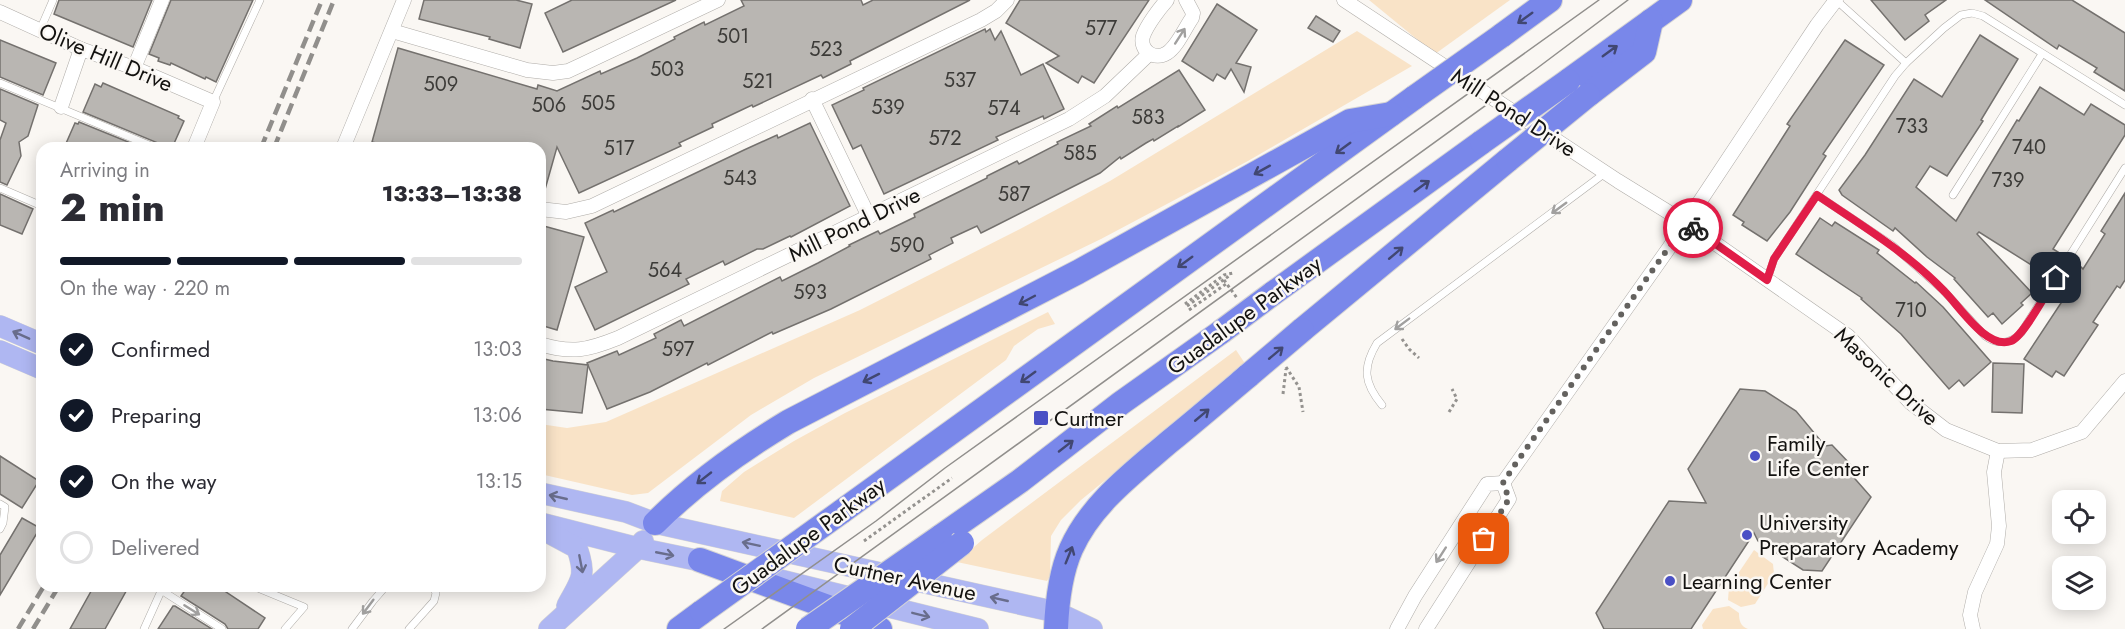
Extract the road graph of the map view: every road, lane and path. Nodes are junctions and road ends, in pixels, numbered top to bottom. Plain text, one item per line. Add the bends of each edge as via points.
1 (53, 0) edge
2 (162, 0) edge
3 (260, 0) edge
4 (404, 0) edge
5 (718, 0) edge
6 (1007, 0) edge
7 (1167, 0) edge
8 (1186, 0) edge
9 (1344, 0) edge
10 (1550, 0) edge
11 (1680, 0) edge
12 (1836, 0) edge
13 (0, 12) edge
14 (1651, 21) junction
15 (40, 30) junction
16 (392, 31) junction
17 (81, 49) junction
18 (1149, 54) junction
19 (2042, 54) junction
20 (1906, 63) junction
21 (134, 69) junction
22 (0, 83) edge
23 (812, 99) junction
24 (213, 102) junction
25 (2125, 105) edge
26 (61, 107) junction
27 (1390, 114) junction
28 (142, 142) edge
29 (196, 142) edge
30 (346, 142) edge
31 (2125, 168) edge
32 (1605, 172) junction
33 (0, 188) edge
34 (1817, 195) junction
35 (1953, 195) dead end
36 (36, 203) edge
37 (546, 210) edge
38 (869, 217) junction
39 (1686, 223) junction
40 (1767, 280) junction
41 (1226, 284) dead end
42 (1187, 307) junction
43 (0, 326) edge
44 (1401, 338) dead end
45 (36, 341) edge
46 (546, 346) edge
47 (0, 351) edge
48 (1419, 358) dead end
49 (36, 366) edge
50 (1286, 366) dead end
51 (2125, 381) edge
52 (1452, 389) dead end
53 (1283, 394) dead end
54 (1382, 405) dead end
55 (1449, 412) dead end
56 (1998, 451) junction
57 (952, 478) dead end
58 (1503, 483) junction
59 (546, 494) edge
60 (0, 504) edge
61 (655, 523) junction
62 (546, 525) edge
63 (0, 529) edge
64 (546, 531) edge
65 (951, 540) junction
66 (864, 542) dead end
67 (638, 548) junction
68 (700, 560) junction
69 (160, 592) edge
70 (168, 592) edge
71 (268, 592) edge
72 (381, 592) edge
73 (436, 592) edge
74 (1056, 620) edge
75 (554, 625) edge
76 (144, 629) edge
77 (222, 629) edge
78 (285, 629) edge
79 (352, 629) edge
80 (409, 629) edge
81 (679, 629) edge
82 (808, 629) edge
83 (852, 629) edge
84 (880, 629) edge
85 (978, 629) edge
86 (1092, 629) edge
87 (1397, 629) edge
88 (1426, 629) edge
89 (1973, 629) edge

1 - 15 lane
2 - 21 street
3 - 24 lane
4 - 16 street
5 - 16 street via 576,68 553,73 527,70
6 - 23 street via 981,20
7 - 18 street via 1144,35
18 -> 8 street, Mill Pond Drive via 1162,56 1169,52 1192,18
9 - 32 street, Mill Pond Drive
10 -> 27 highway, Guadalupe Parkway, bridge
11 - 14 highway, Guadalupe Parkway
12 - 20 lane
12 - 39 street
13 - 15 street, Olive Hill Drive
65 -> 14 highway, Guadalupe Parkway, bridge via 982,509 1121,403
74 -> 14 highway, bridge via 1072,548 1113,490 1508,160 1644,52
15 - 17 street, Olive Hill Drive
16 - 30 street
17 - 21 street, Olive Hill Drive
17 - 26 street
18 - 38 street, Mill Pond Drive via 1105,96 1069,119
19 - 20 lane via 1972,13 1961,15
19 - 25 lane
19 - 35 lane
20 - 34 lane
21 - 24 street, Olive Hill Drive
22 - 26 lane
23 - 37 street via 592,206 566,212
23 - 38 street
24 - 29 street
26 - 28 lane
27 -> 61 highway via 1350,121 1026,300 788,422 698,484
27 -> 81 highway, Guadalupe Parkway, bridge
31 - 34 lane via 2021,333 2004,342 1985,336 1943,290 1892,245
32 - 39 street, Mill Pond Drive
32 -> 54 lane via 1377,343 1370,355 1367,379
33 - 36 lane
34 - 40 lane via 1774,259
38 - 46 street, Mill Pond Drive via 594,348 576,351
39 - 40 street, Masonic Drive
39 - 58 street
40 - 56 street, Masonic Drive via 1848,336 1911,403 1946,430
41 - 42 path
42 - 42 path via 1202,291 1233,273
45 -> 43 main road
44 - 48 path
47 - 49 main road
50 - 53 path
51 - 56 street, Masonic Drive via 2082,432 2032,450
52 - 55 path via 1457,399
56 - 89 street via 1994,472 1997,544 1975,592 1970,615
57 - 66 path
58 -> 87 street via 1487,484
58 - 88 street via 1509,499
61 -> 59 main road, Curtner Avenue via 626,512
60 - 63 lane via 4,507
61 - 67 main road
74 -> 61 main road, Curtner Avenue
62 - 67 main road, Curtner Avenue
64 -> 75 main road via 576,548 582,563 583,577
65 - 82 highway, Guadalupe Parkway, bridge
65 - 83 highway, bridge
67 -> 68 main road, Curtner Avenue
67 - 75 main road
68 - 84 highway
68 -> 85 main road, Curtner Avenue
69 - 76 lane
70 -> 77 lane
71 - 78 lane via 304,607
72 -> 79 lane
73 - 80 lane via 434,601
74 - 86 main road, Curtner Avenue

